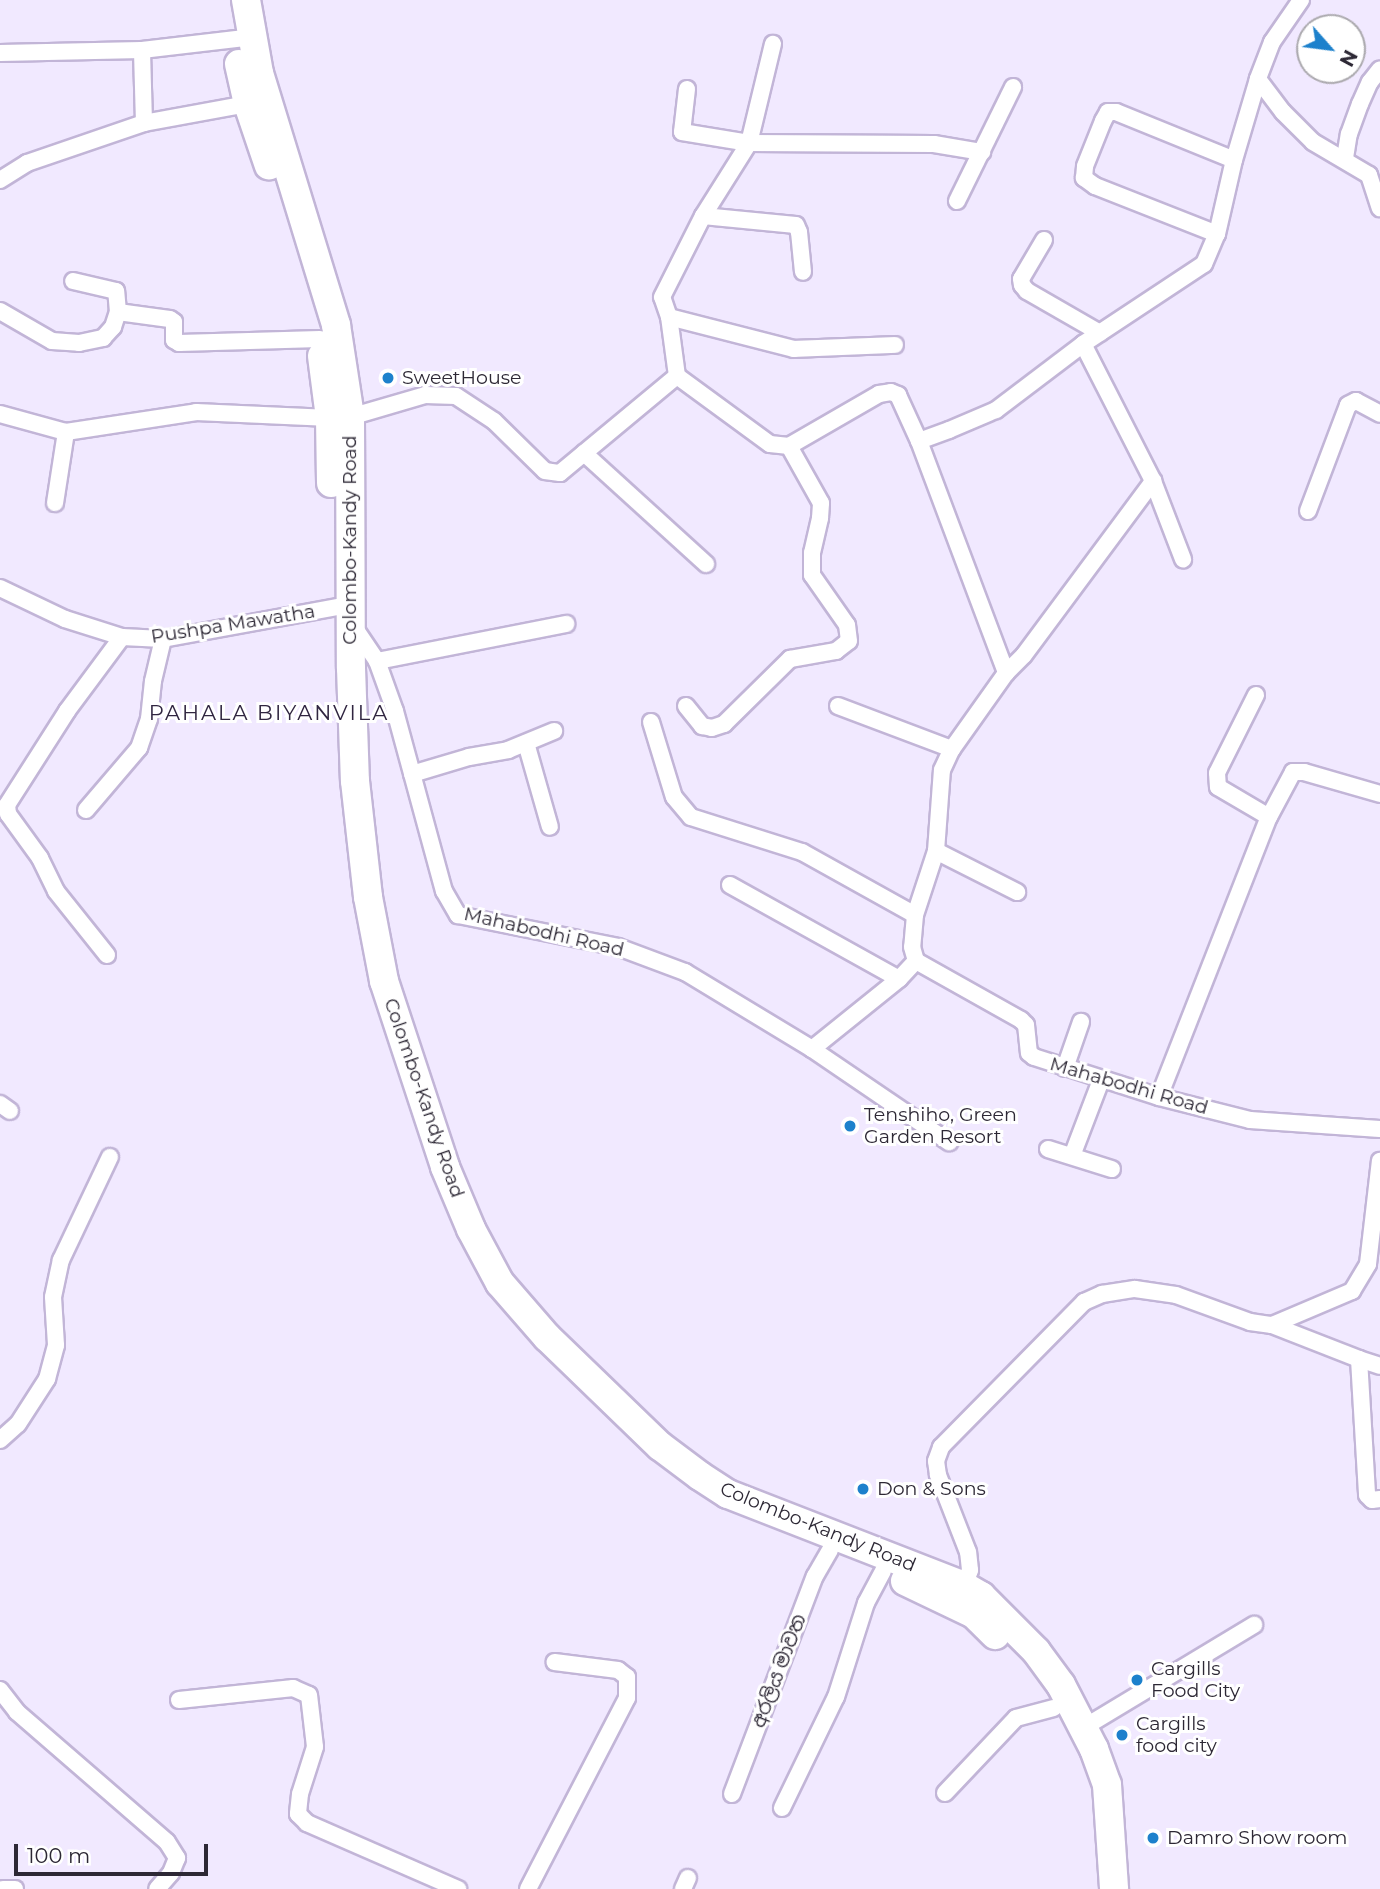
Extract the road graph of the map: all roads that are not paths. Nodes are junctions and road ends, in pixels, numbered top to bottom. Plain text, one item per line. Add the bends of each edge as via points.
1 (227, 0) edge
2 (246, 0) edge
3 (1301, 0) edge
4 (243, 38) junction
5 (773, 44) dead end
6 (142, 50) junction
7 (1, 56) edge
8 (1380, 69) edge
9 (1258, 79) junction
10 (1013, 87) dead end
11 (687, 89) dead end
12 (248, 104) junction
13 (144, 123) junction
14 (749, 143) junction
15 (982, 152) junction
16 (1345, 158) junction
17 (1234, 160) junction
18 (0, 180) edge
19 (957, 201) dead end
20 (1380, 208) edge
21 (703, 216) junction
22 (1217, 234) junction
23 (1044, 240) dead end
24 (803, 272) dead end
25 (73, 281) dead end
26 (0, 311) edge
27 (118, 312) junction
28 (669, 317) junction
29 (1100, 333) junction
30 (320, 340) junction
31 (1083, 344) junction
32 (895, 345) dead end
33 (677, 376) junction
34 (0, 414) edge
35 (1380, 414) edge
36 (340, 417) junction
37 (66, 432) junction
38 (919, 441) junction
39 (789, 446) junction
40 (584, 453) junction
41 (1153, 481) junction
42 (55, 503) dead end
43 (1308, 511) dead end
44 (1183, 559) dead end
45 (706, 564) dead end
46 (0, 588) edge
47 (344, 611) junction
48 (566, 624) dead end
49 (122, 637) junction
50 (163, 639) junction
51 (377, 661) junction
52 (1006, 673) junction
53 (1256, 695) dead end
54 (685, 706) dead end
55 (838, 706) dead end
56 (651, 722) dead end
57 (554, 731) dead end
58 (526, 743) junction
59 (952, 749) junction
60 (412, 774) junction
61 (1380, 794) edge
62 (86, 810) dead end
63 (1269, 817) junction
64 (550, 827) dead end
65 (936, 851) junction
66 (730, 885) dead end
67 (1017, 892) dead end
68 (915, 915) junction
69 (107, 955) dead end
70 (916, 961) junction
71 (899, 979) junction
72 (1081, 1022) dead end
73 (812, 1049) junction
74 (1065, 1068) junction
75 (1101, 1080) junction
76 (1159, 1097) junction
77 (1380, 1129) edge
78 (948, 1142) dead end
79 (1048, 1149) dead end
80 (110, 1157) dead end
81 (1072, 1157) junction
82 (1380, 1161) edge
83 (1112, 1170) dead end
84 (1272, 1325) junction
85 (1359, 1359) junction
86 (1380, 1366) edge
87 (0, 1440) edge
88 (1380, 1499) edge
89 (830, 1550) junction
90 (883, 1571) junction
91 (964, 1586) junction
92 (1254, 1625) dead end
93 (555, 1662) dead end
94 (0, 1690) edge
95 (178, 1700) dead end
96 (1054, 1709) junction
97 (1083, 1728) junction
98 (945, 1793) dead end
99 (732, 1794) dead end
100 (782, 1808) dead end
101 (3, 1889) edge
102 (15, 1889) edge
103 (156, 1889) edge
104 (458, 1889) edge
105 (528, 1889) edge
106 (1096, 1889) edge
107 (1114, 1889) edge

1 - 4 highway, Colombo-Kandy Road
2 - 4 highway, Colombo-Kandy Road
3 - 9 street via 1272,42
4 - 6 street
4 - 12 highway, Colombo-Kandy Road
4 - 36 highway, Colombo-Kandy Road via 259,73 337,325
5 - 14 street
6 - 7 street
6 - 13 street
8 - 16 street via 1360,104
9 - 16 street via 1313,142
9 - 17 street
10 - 15 street
11 - 14 street via 682,132
12 - 13 street
12 - 30 highway, Colombo-Kandy Road via 308,282
13 - 18 street via 27,163
14 - 15 street via 934,144
14 - 21 street
15 - 19 street
16 - 20 street via 1369,175
17 - 22 street
17 - 22 street via 1108,112 1085,166 1084,178 1095,186
21 - 24 street via 796,225
21 - 28 street via 662,297
22 - 29 street via 1204,264
23 - 29 street via 1021,279 1022,285
25 - 27 street via 116,290
26 - 27 street via 52,341 79,343 103,338
27 - 30 street via 170,319 174,340 179,343
28 - 32 street via 794,349
28 - 33 street
29 - 31 street
30 - 36 highway, Colombo-Kandy Road
31 - 38 street via 996,410
31 - 41 street
33 - 39 street via 770,444
33 - 40 street
34 - 37 street
35 - 43 street via 1356,401 1348,405
36 - 37 street via 196,412
36 - 40 street via 425,395 456,396 494,421 545,471 560,473
36 - 47 highway, Colombo-Kandy Road
37 - 42 street
38 - 39 street via 898,395 891,392 879,394
38 - 52 street
39 - 54 street via 821,503 812,575 847,625 849,640 836,651 790,659 724,724 702,726
40 - 45 street
41 - 44 street
41 - 52 street
46 - 49 street, Pushpa Mawatha via 65,619
47 - 50 street, Pushpa Mawatha
47 - 51 street, Mahabodhi Road
47 - 89 highway, Colombo-Kandy Road via 340,798 351,908 373,1004 452,1233 486,1295 663,1468 720,1506
47 - 91 highway, Colombo-Kandy Road via 355,781 368,897 384,981 445,1167 500,1283 547,1337 660,1446 700,1476 728,1494
48 - 51 street
49 - 50 street, Pushpa Mawatha
49 - 69 street via 7,804 8,814 40,858 56,891
50 - 62 street via 149,719 139,748
51 - 60 street, Mahabodhi Road
52 - 59 street
53 - 63 street via 1216,781 1218,787
55 - 59 street
56 - 68 street via 674,797 691,817 802,852
57 - 58 street
58 - 60 street
58 - 64 street
59 - 65 street via 942,771
60 - 73 street, Mahabodhi Road via 444,891 458,915 629,951 685,972
61 - 63 street via 1293,772
63 - 76 street
65 - 67 street
65 - 68 street
66 - 71 street
68 - 70 street via 912,947
70 - 71 street
70 - 74 street, Mahabodhi Road via 1021,1020 1031,1055
71 - 73 street
72 - 74 street
73 - 78 street, Mahabodhi Road
74 - 75 street, Mahabodhi Road
75 - 76 street, Mahabodhi Road
75 - 81 street
76 - 77 street, Mahabodhi Road via 1250,1120
79 - 81 street
80 - 87 street via 61,1260 53,1297 56,1345 47,1379 18,1424
81 - 83 street
82 - 84 street via 1368,1264 1352,1291
84 - 85 street
84 - 91 street via 1250,1322 1176,1295 1135,1289 1084,1302 941,1447 938,1475 968,1552 970,1570
85 - 86 street
85 - 88 street via 1367,1495
89 - 90 highway, Colombo-Kandy Road
89 - 99 street, අරලිය මාවත via 815,1576
90 - 96 highway, Colombo-Kandy Road via 974,1614 1020,1660
90 - 100 street via 866,1603 836,1697
91 - 97 highway, Colombo-Kandy Road via 1036,1651
92 - 97 street
93 - 105 street via 618,1670 627,1677 627,1699
94 - 103 street via 17,1712 167,1842 177,1858
95 - 104 street via 293,1688 309,1695 315,1747 298,1814 307,1823
96 - 98 street via 1016,1718
96 - 106 highway, Colombo-Kandy Road via 1089,1793 1098,1861
97 - 107 highway, Colombo-Kandy Road via 1107,1785
101 - 102 street

